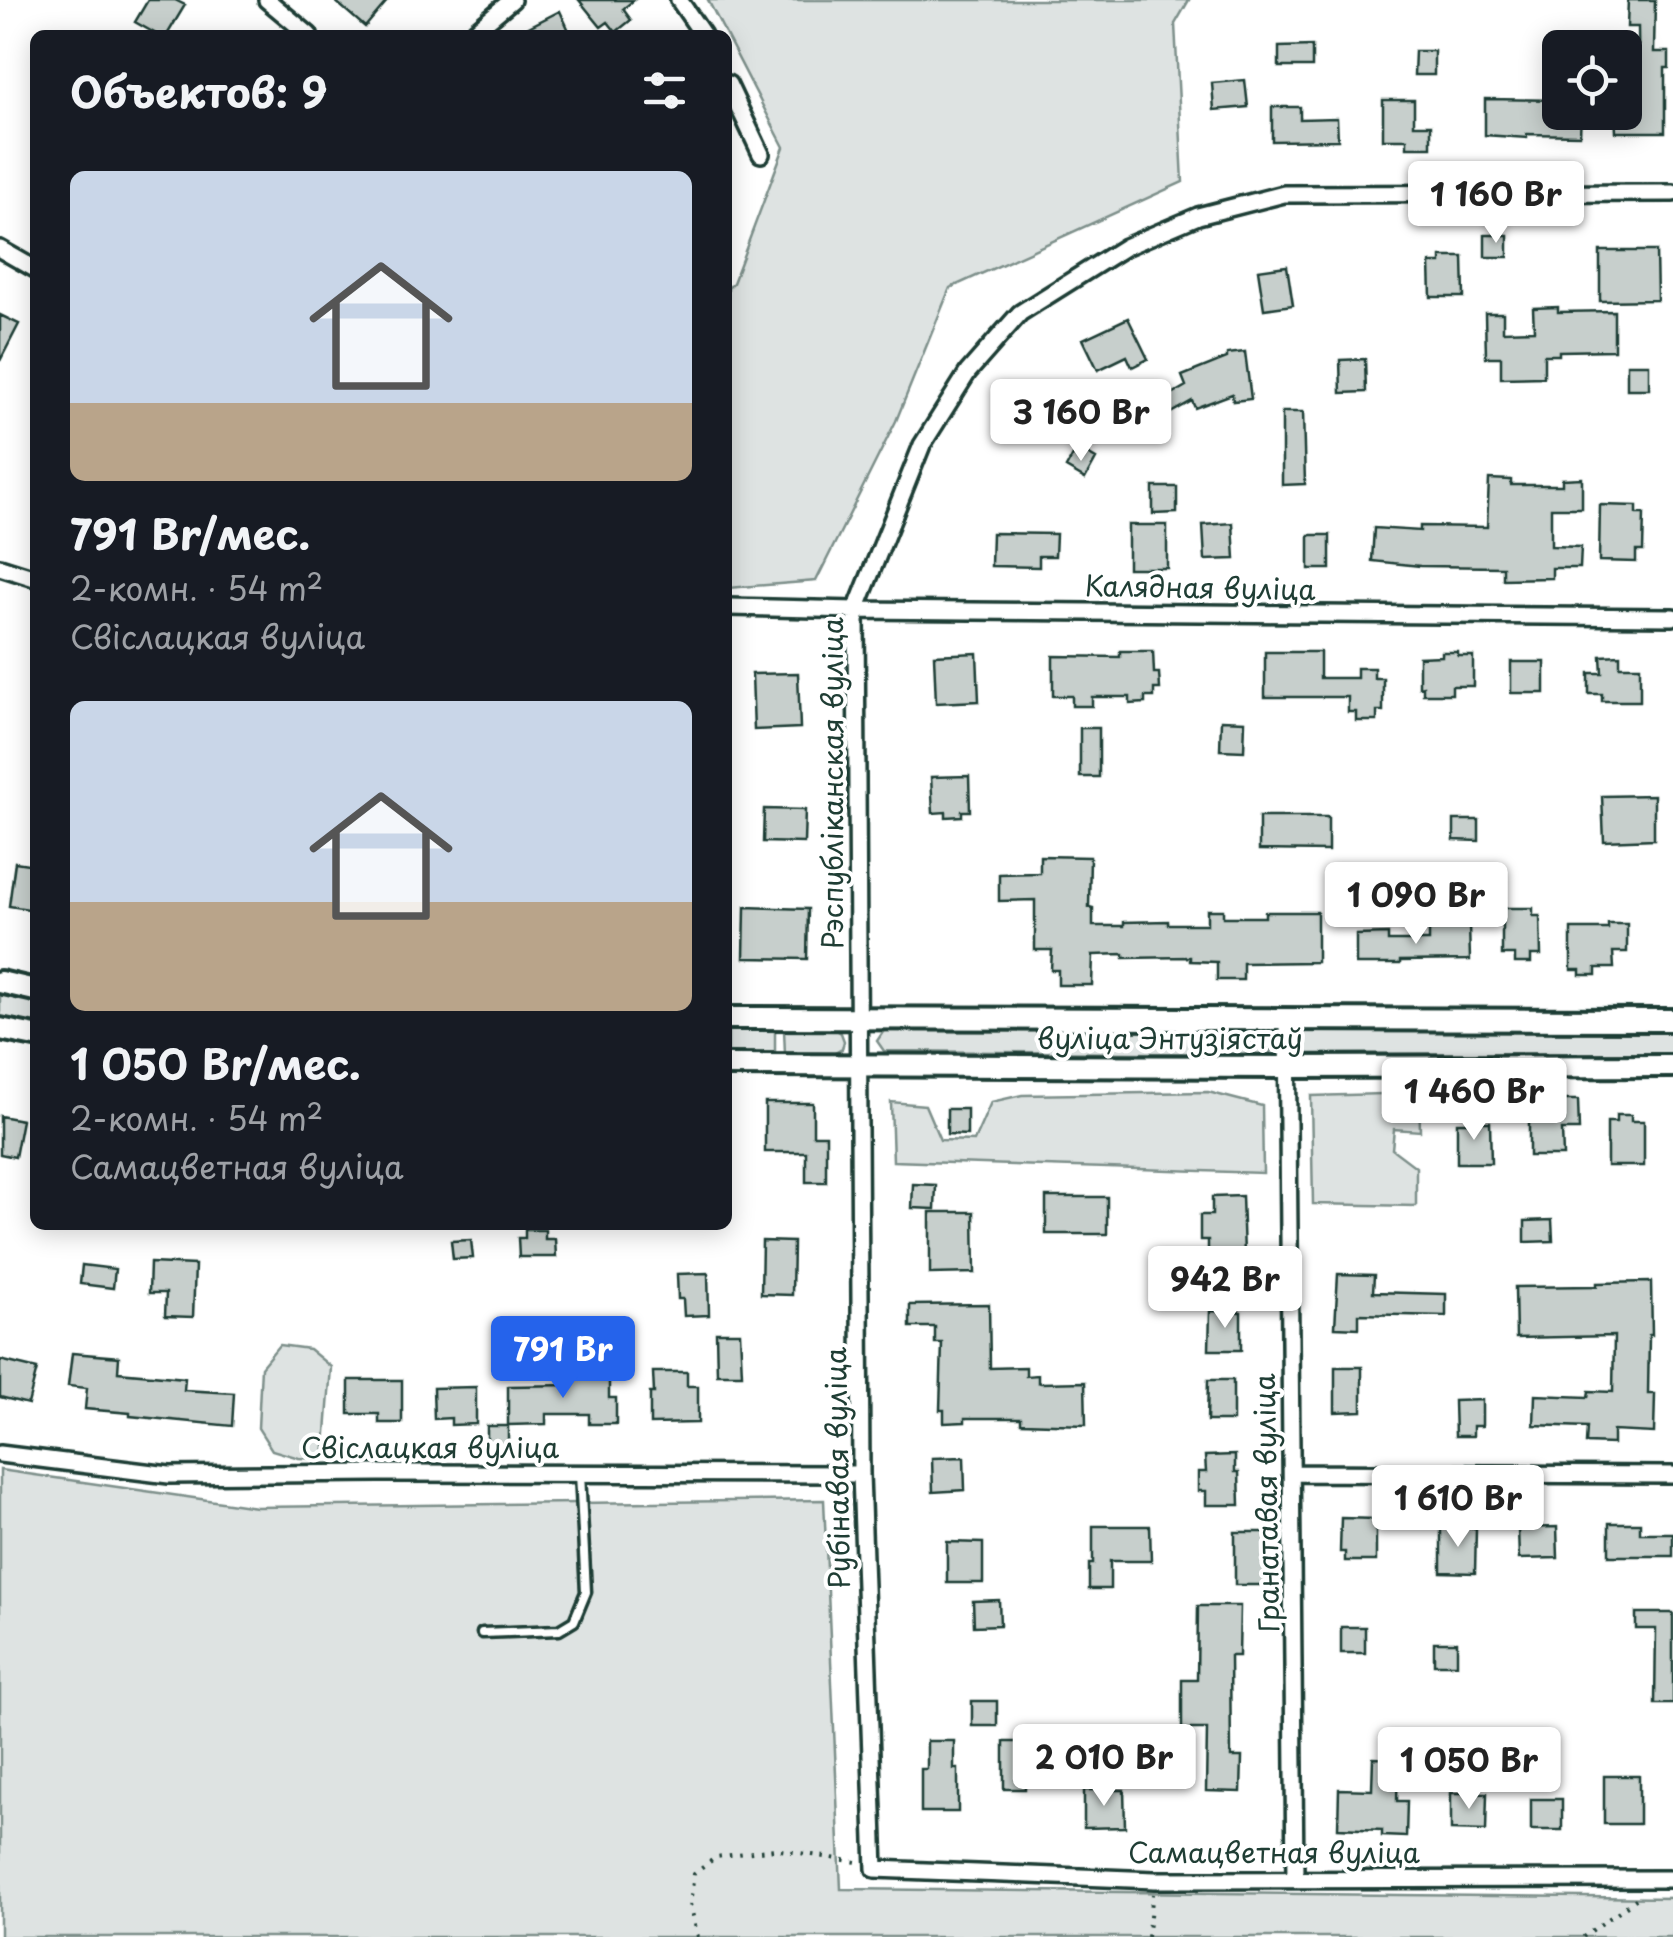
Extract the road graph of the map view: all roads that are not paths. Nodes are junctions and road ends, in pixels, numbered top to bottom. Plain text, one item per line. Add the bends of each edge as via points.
1 (267, 0) edge
2 (512, 0) edge
3 (680, 0) edge
4 (303, 30) edge
5 (476, 30) edge
6 (700, 30) edge
7 (732, 92) edge
8 (762, 154) dead end
9 (1673, 194) edge
10 (0, 249) edge
11 (30, 266) edge
12 (0, 567) edge
13 (30, 576) edge
14 (732, 606) edge
15 (856, 610) junction
16 (1673, 618) edge
17 (0, 982) edge
18 (30, 989) edge
19 (732, 1018) edge
20 (858, 1019) junction
21 (1287, 1019) junction
22 (1673, 1020) edge
23 (0, 1029) edge
24 (30, 1035) edge
25 (732, 1065) edge
26 (858, 1066) junction
27 (1673, 1066) edge
28 (1287, 1068) junction
29 (0, 1454) edge
30 (580, 1473) junction
31 (1292, 1473) junction
32 (861, 1474) junction
33 (1673, 1475) edge
34 (482, 1633) dead end
35 (875, 1869) joint
36 (1295, 1879) junction
37 (1668, 1879) edge

1 - 4 street
2 - 5 street
3 - 6 street
7 - 8 street
9 - 15 street, Рэспубліканская вуліца via 1284,194 1198,216 1125,247 1020,313 968,372 922,445
10 - 11 street
12 - 13 street
14 - 15 street, Калядная вуліца
15 - 16 street, Калядная вуліца
15 - 20 street, Рэспубліканская вуліца
17 - 18 street
19 - 20 street, вуліца Энтузіястаў
20 - 21 street, вуліца Энтузіястаў
20 - 26 street, Рэспубліканская вуліца
21 - 22 street, вуліца Энтузіястаў
21 - 28 street, Гранатавая вуліца
23 - 24 street
25 - 26 street, вуліца Энтузіястаў
26 - 28 street, вуліца Энтузіястаў
26 - 32 street, Рубінавая вуліца
27 - 28 street, вуліца Энтузіястаў
28 - 31 street, Гранатавая вуліца
29 - 30 street, Свіслацкая вуліца via 170,1475
30 - 32 street, Свіслацкая вуліца
30 - 34 lane via 586,1592 574,1622 559,1630
31 - 33 street
31 - 36 street, Гранатавая вуліца
32 - 35 street, Рубінавая вуліца
35 - 36 street, Самацветная вуліца
36 - 37 street, Самацветная вуліца

